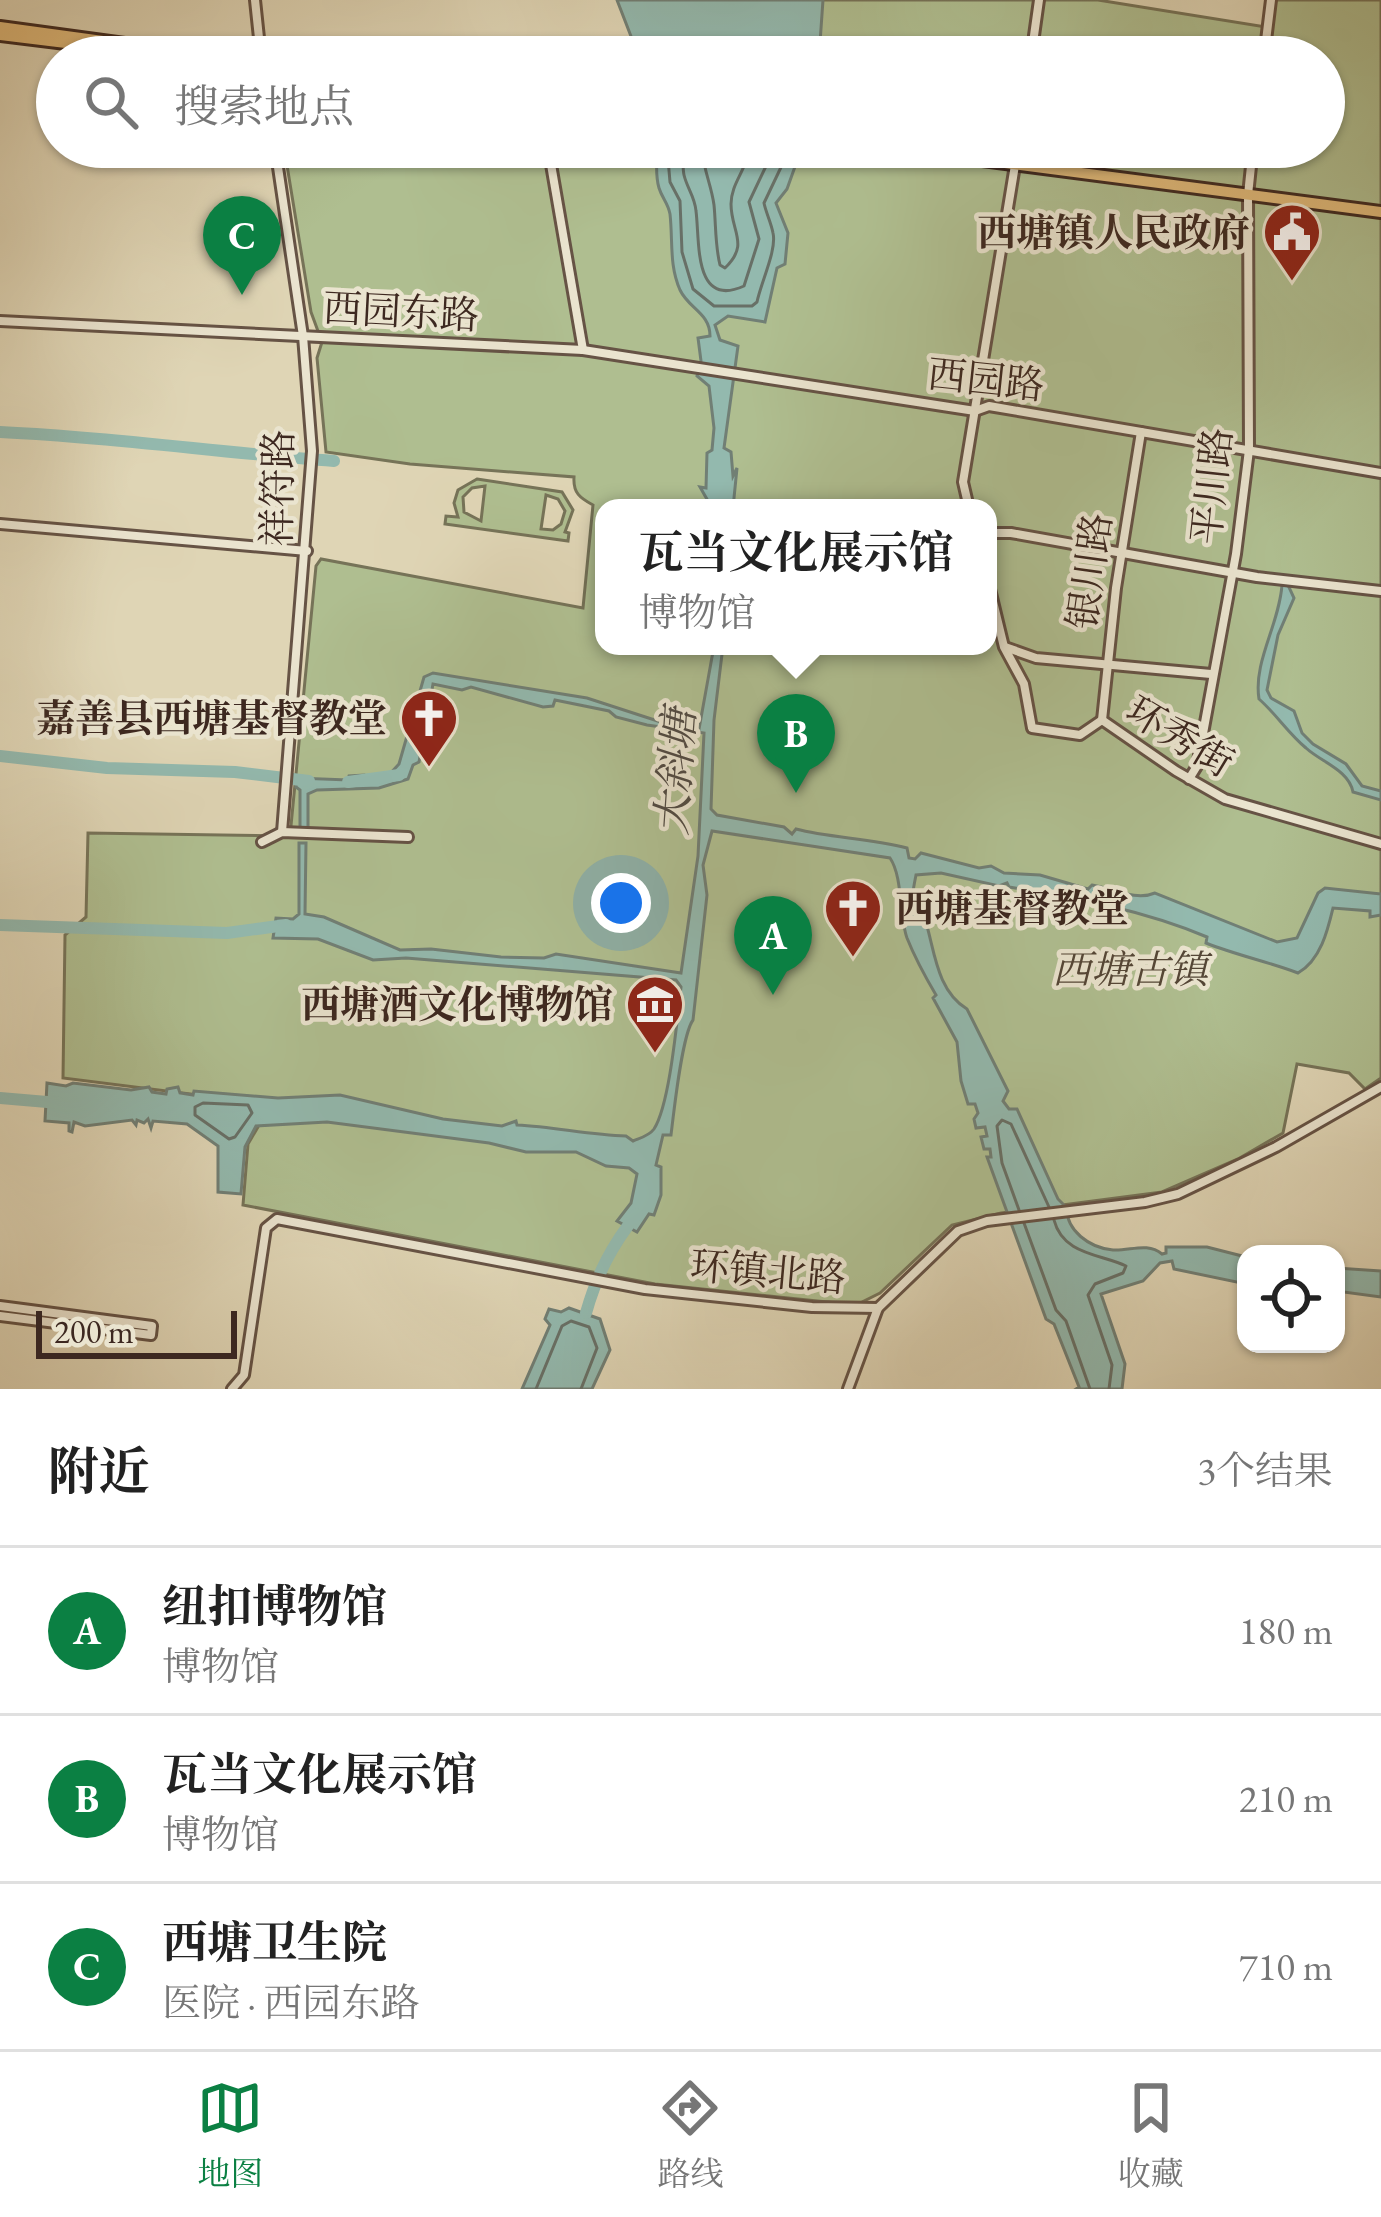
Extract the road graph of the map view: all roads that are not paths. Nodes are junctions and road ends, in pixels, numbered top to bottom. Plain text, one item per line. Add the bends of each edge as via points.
1 (255, 0) edge
2 (1039, 0) edge
3 (1271, 0) edge
4 (0, 31) edge
5 (36, 36) edge
6 (42, 36) edge
7 (259, 36) edge
8 (1034, 36) edge
9 (1267, 36) edge
10 (277, 168) edge
11 (552, 168) edge
12 (1015, 168) edge
13 (1094, 168) edge
14 (1251, 168) edge
15 (1248, 192) junction
16 (1381, 210) edge
17 (0, 321) edge
18 (303, 336) junction
19 (583, 350) junction
20 (975, 411) junction
21 (1141, 432) junction
22 (1249, 450) junction
23 (1381, 472) edge
24 (967, 499) edge
25 (0, 524) edge
26 (997, 533) edge
27 (307, 551) junction
28 (1122, 551) junction
29 (1232, 571) junction
30 (1381, 591) edge
31 (997, 618) edge
32 (1004, 646) junction
33 (1106, 664) junction
34 (1211, 674) junction
35 (1102, 720) junction
36 (1189, 779) junction
37 (282, 832) junction
38 (408, 837) dead end
39 (262, 842) dead end
40 (1381, 844) edge
41 (1381, 1087) edge
42 (0, 1306) edge
43 (878, 1308) junction
44 (0, 1316) edge
45 (232, 1389) edge
46 (848, 1389) edge

1 - 7 street
2 - 8 street
3 - 9 street
4 - 5 main road
4 - 6 main road
10 - 18 street, 祥符路
11 - 19 street
12 - 20 street
13 - 15 main road
14 - 15 street, 平川路
15 - 16 main road
15 - 22 street, 平川路
17 - 18 street, 西园东路
18 - 19 street, 西园东路
18 - 27 street, 祥符路 via 312,451
19 - 20 street, 西园路
20 - 21 street, 西园路 via 989,406
20 - 24 street
21 - 22 street, 西园路
21 - 28 street, 银川路
22 - 23 street, 西园路
22 - 29 street, 平川路
25 - 27 street
26 - 28 street
27 - 37 street, 祥符路
28 - 29 street
28 - 33 street, 银川路
29 - 30 street
29 - 34 street, 平川路
31 - 32 street
32 - 33 street via 1036,658
32 - 35 street, 环秀街 via 1024,684 1032,728 1080,735
33 - 34 street
33 - 35 street, 银川路
34 - 36 street, 平川路
35 - 36 street, 环秀街
36 - 40 street, 环秀街 via 1259,812
37 - 38 street
37 - 39 street
41 - 43 street, 环镇北路 via 1178,1194 987,1221 945,1239
42 - 44 street via 152,1327 151,1335
43 - 45 street, 环镇北路 via 620,1285 278,1219 266,1228 244,1375
43 - 46 street

